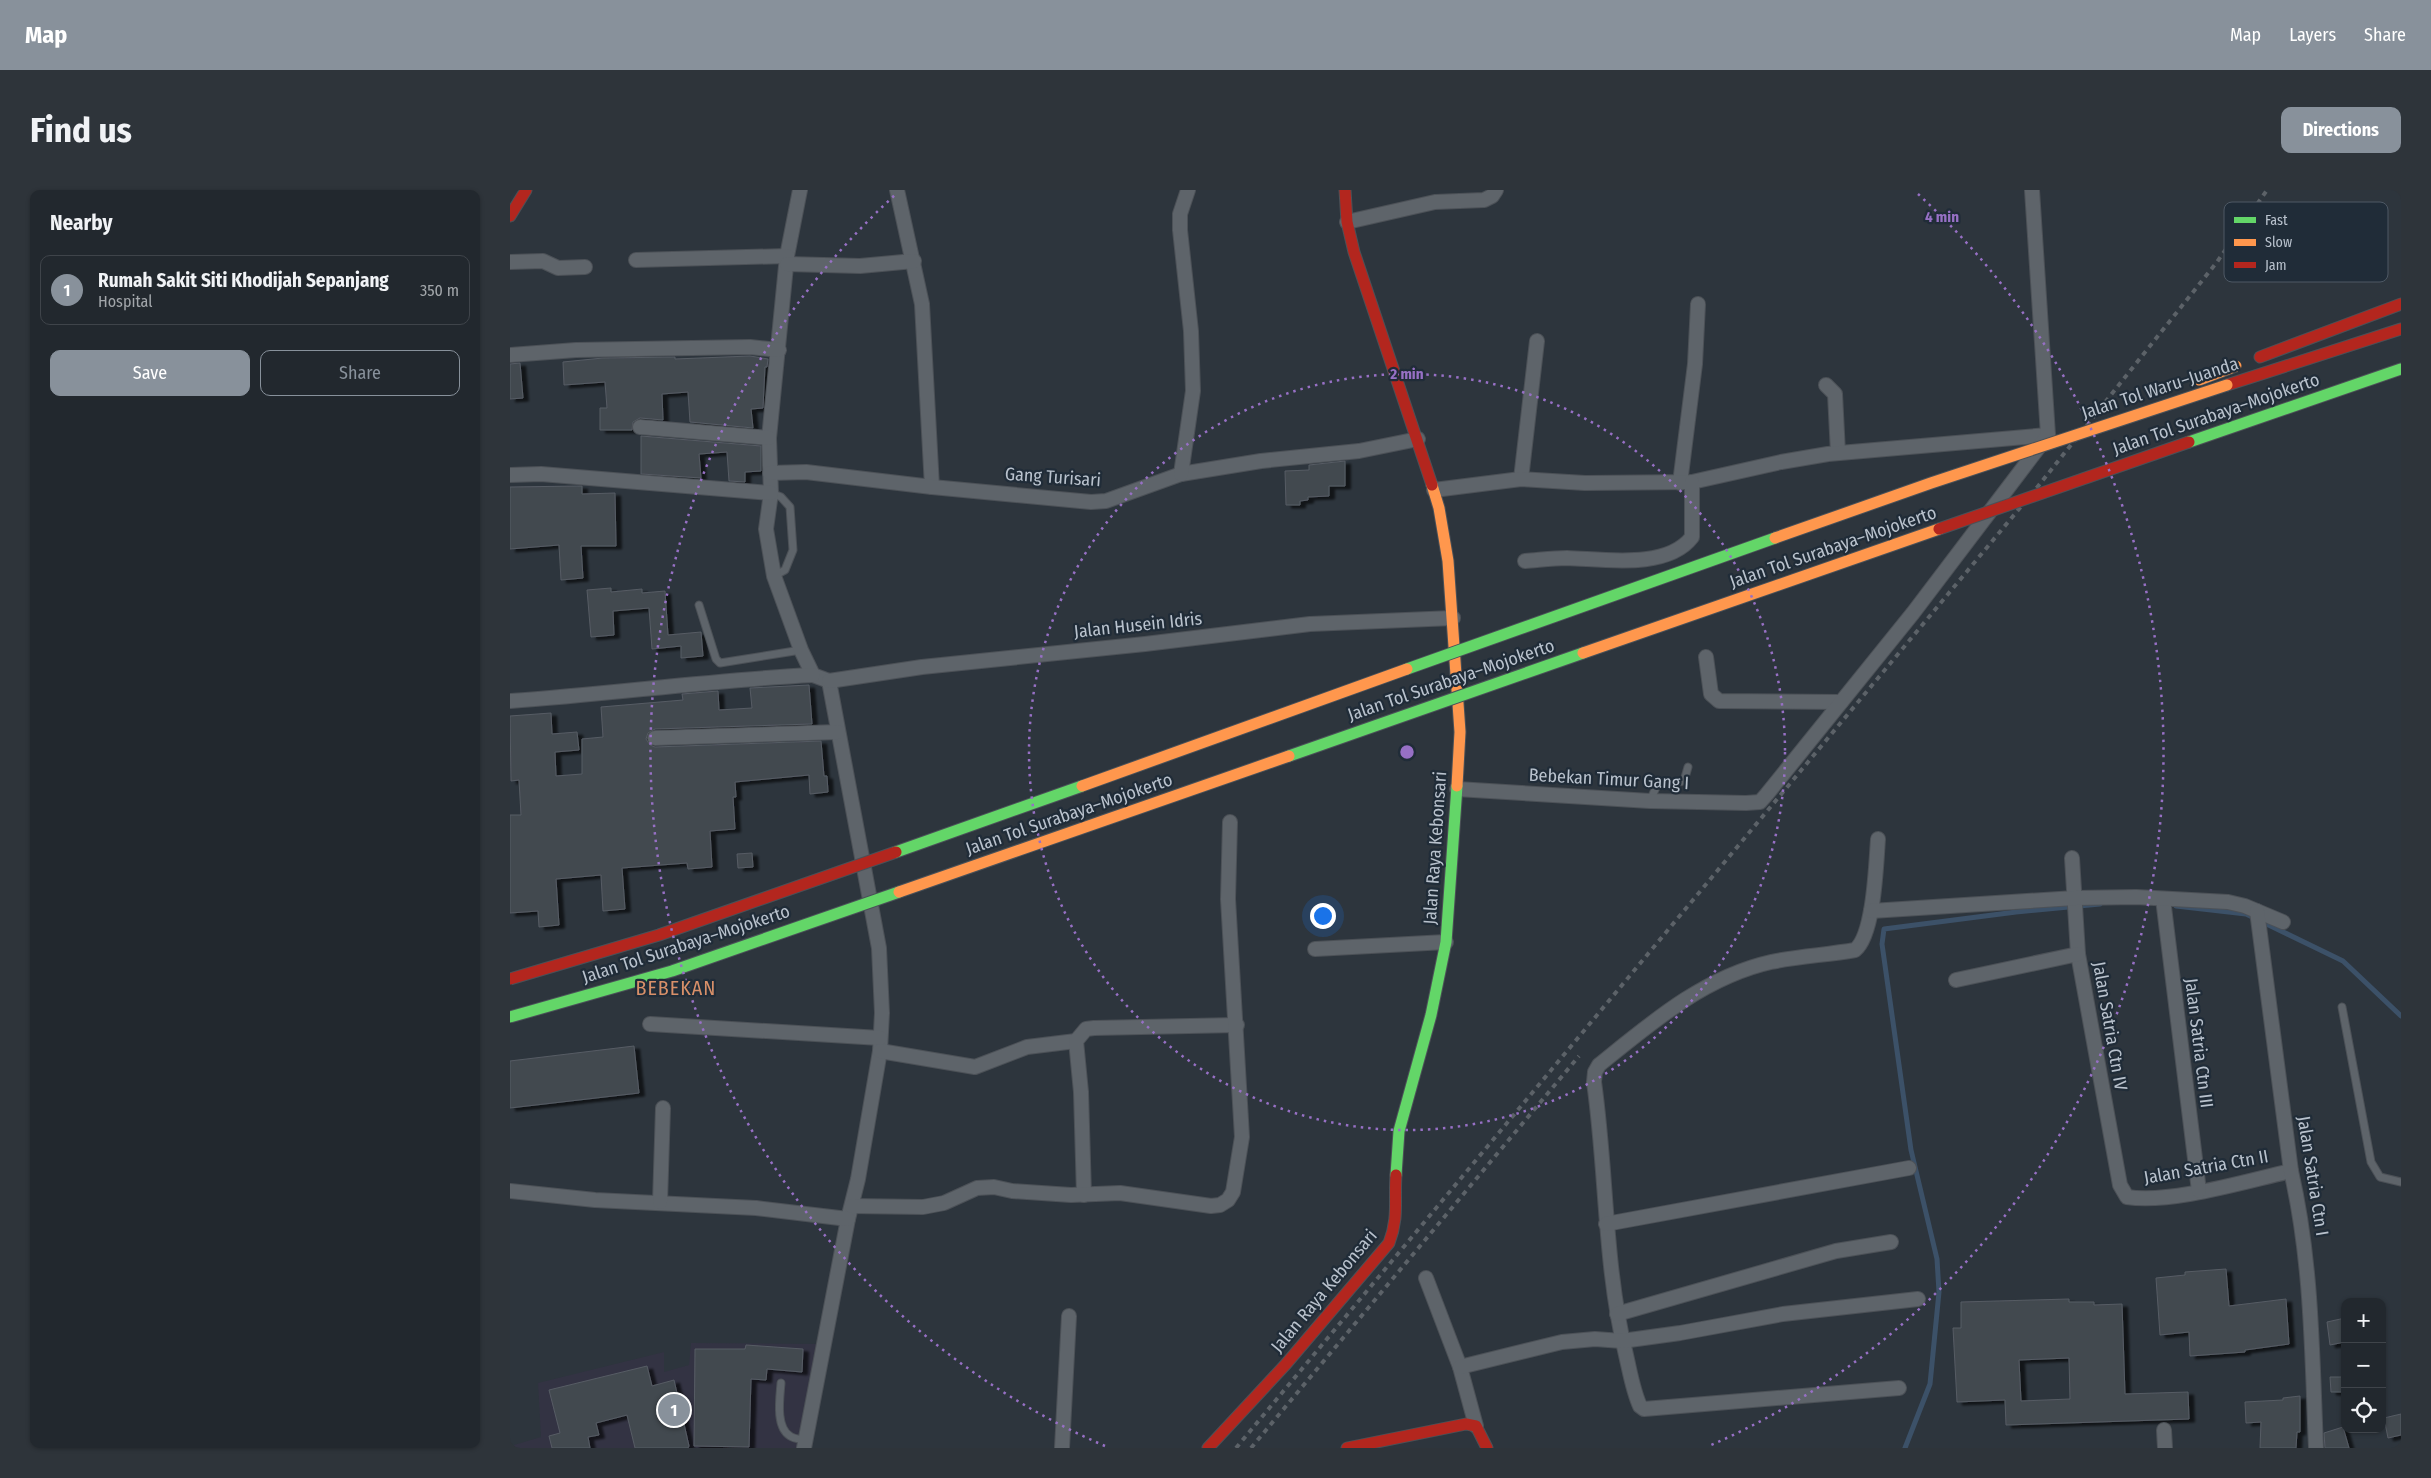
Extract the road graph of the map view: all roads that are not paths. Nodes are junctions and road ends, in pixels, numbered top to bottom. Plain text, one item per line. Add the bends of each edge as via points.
1 (526, 190) edge
2 (800, 190) edge
3 (897, 190) edge
4 (1188, 190) edge
5 (1345, 190) edge
6 (1496, 190) edge
7 (2032, 190) edge
8 (510, 216) edge
9 (1347, 222) junction
10 (636, 260) dead end
11 (787, 260) junction
12 (914, 261) junction
13 (510, 262) edge
14 (585, 267) dead end
15 (1698, 304) dead end
16 (2401, 304) edge
17 (2401, 329) edge
18 (1537, 341) dead end
19 (778, 350) junction
20 (510, 355) edge
21 (2401, 369) edge
22 (2190, 384) dead end
23 (1826, 385) dead end
24 (2171, 391) dead end
25 (640, 427) dead end
26 (2048, 434) junction
27 (769, 438) junction
28 (1418, 439) junction
29 (1838, 453) junction
30 (770, 473) junction
31 (1180, 474) junction
32 (510, 475) edge
33 (1521, 479) junction
34 (1686, 482) junction
35 (1931, 483) junction
36 (932, 488) junction
37 (1434, 490) junction
38 (770, 493) junction
39 (1525, 561) dead end
40 (774, 576) junction
41 (699, 605) dead end
42 (1453, 618) junction
43 (801, 650) junction
44 (1706, 657) dead end
45 (813, 675) junction
46 (829, 681) junction
47 (510, 701) edge
48 (1841, 702) junction
49 (838, 732) junction
50 (655, 738) dead end
51 (1688, 767) dead end
52 (1457, 789) junction
53 (1650, 801) junction
54 (1230, 822) dead end
55 (1878, 839) dead end
56 (2072, 858) dead end
57 (2163, 903) junction
58 (2075, 904) junction
59 (1871, 911) junction
60 (2258, 918) junction
61 (2283, 922) dead end
62 (1446, 942) junction
63 (1315, 949) dead end
64 (2078, 954) junction
65 (510, 979) edge
66 (1956, 980) dead end
67 (2342, 1007) dead end
68 (510, 1017) edge
69 (650, 1024) dead end
70 (1237, 1025) junction
71 (1076, 1041) junction
72 (880, 1044) junction
73 (663, 1108) dead end
74 (1909, 1168) dead end
75 (2291, 1171) junction
76 (2401, 1182) edge
77 (2199, 1191) junction
78 (510, 1192) edge
79 (1084, 1195) junction
80 (2127, 1197) joint
81 (660, 1202) junction
82 (850, 1212) junction
83 (1606, 1224) junction
84 (1891, 1242) dead end
85 (1426, 1278) dead end
86 (1918, 1299) dead end
87 (1618, 1314) junction
88 (1069, 1316) dead end
89 (1622, 1341) junction
90 (1460, 1367) junction
91 (780, 1383) dead end
92 (1899, 1388) dead end
93 (1476, 1426) junction
94 (2164, 1430) dead end
95 (805, 1444) edge
96 (1062, 1448) edge
97 (1208, 1448) edge
98 (1347, 1448) edge
99 (1487, 1448) edge
100 (2165, 1448) edge
101 (2316, 1448) edge

1 - 8 main road
2 - 11 street
3 - 12 street
4 - 31 street via 1180,214 1180,230 1191,331 1193,391
5 - 9 main road, Jalan Raya Kebonsari
6 - 9 street via 1484,200 1435,202
7 - 26 street
9 - 28 main road, Jalan Raya Kebonsari via 1354,252
10 - 11 street
11 - 12 street via 860,266
11 - 19 street
12 - 36 street via 922,304
13 - 14 street via 543,261 558,268
15 - 34 street
16 - 22 main road, bridge
17 - 35 main road, Jalan Tol Waru–Juanda, bridge
18 - 33 street
19 - 20 street via 750,347 576,350
19 - 27 street
21 - 68 main road, Jalan Tol Surabaya–Mojokerto, bridge via 672,971
23 - 29 street via 1835,394
24 - 35 main road, bridge
25 - 27 street
26 - 29 street
26 - 48 street via 1913,613
27 - 30 street
28 - 31 street, Gang Turisari via 1360,451
28 - 37 main road, Jalan Raya Kebonsari
29 - 34 street
30 - 36 street, Gang Turisari via 806,472
30 - 38 street
31 - 36 street, Gang Turisari via 1106,501 1091,502
32 - 38 street via 541,474
33 - 34 street via 1585,484
33 - 37 street
34 - 39 street via 1692,537 1680,548 1638,560 1564,558
35 - 65 main road, Jalan Tol Surabaya–Mojokerto, bridge via 677,929
37 - 42 main road, Jalan Raya Kebonsari via 1448,561
38 - 40 street via 766,528
38 - 40 lane via 781,497 790,507 793,550 785,570
40 - 43 street
41 - 43 lane via 720,663
42 - 46 street, Jalan Husein Idris via 1310,624 922,667
42 - 52 main road, Jalan Raya Kebonsari via 1460,732
43 - 45 street
44 - 48 street via 1711,694 1719,701
45 - 46 street
45 - 47 street
46 - 49 street
48 - 53 street, Bebekan Timur Gang I via 1760,802
49 - 50 street
49 - 72 street via 879,948
51 - 53 lane via 1684,781 1657,785
52 - 53 street, Bebekan Timur Gang I
52 - 62 main road, Jalan Raya Kebonsari
54 - 70 street via 1228,899
55 - 59 street
56 - 58 street, Jalan Satria Ctn IV
57 - 58 street via 2136,897
57 - 60 street via 2228,902
57 - 77 street, Jalan Satria Ctn III
58 - 59 street
58 - 64 street, Jalan Satria Ctn IV
59 - 83 street via 1862,944 1854,950 1771,962 1718,980 1674,1006 1599,1065 1594,1072 1594,1082 1602,1140
60 - 61 street
60 - 75 street, Jalan Satria Ctn I
62 - 63 street
62 - 97 main road, Jalan Raya Kebonsari via 1431,1015 1399,1130 1395,1183 1397,1214 1389,1243 1286,1364
64 - 66 street
64 - 80 street, Jalan Satria Ctn IV via 2120,1185
67 - 76 lane via 2371,1162 2380,1177
69 - 72 street
70 - 71 street via 1094,1028 1086,1029
70 - 79 street via 1242,1137 1233,1192 1228,1200 1211,1206 1120,1193
71 - 72 street via 1027,1047 975,1067
71 - 79 street
72 - 82 street
73 - 81 street
74 - 83 street
75 - 77 street, Jalan Satria Ctn II
75 - 101 street, Jalan Satria Ctn I via 2301,1212 2306,1257
77 - 80 street, Jalan Satria Ctn II via 2140,1199
78 - 81 street
79 - 82 street via 977,1188 944,1203 923,1207
81 - 82 street
82 - 95 street
83 - 87 street
84 - 87 street via 1836,1251
85 - 90 street
86 - 89 street via 1783,1314 1680,1334
87 - 89 street
88 - 96 street
89 - 90 street via 1562,1342
89 - 92 street via 1637,1400 1644,1409
90 - 93 street
91 - 95 lane via 783,1429
93 - 98 main road via 1466,1424
93 - 99 main road
94 - 100 street

